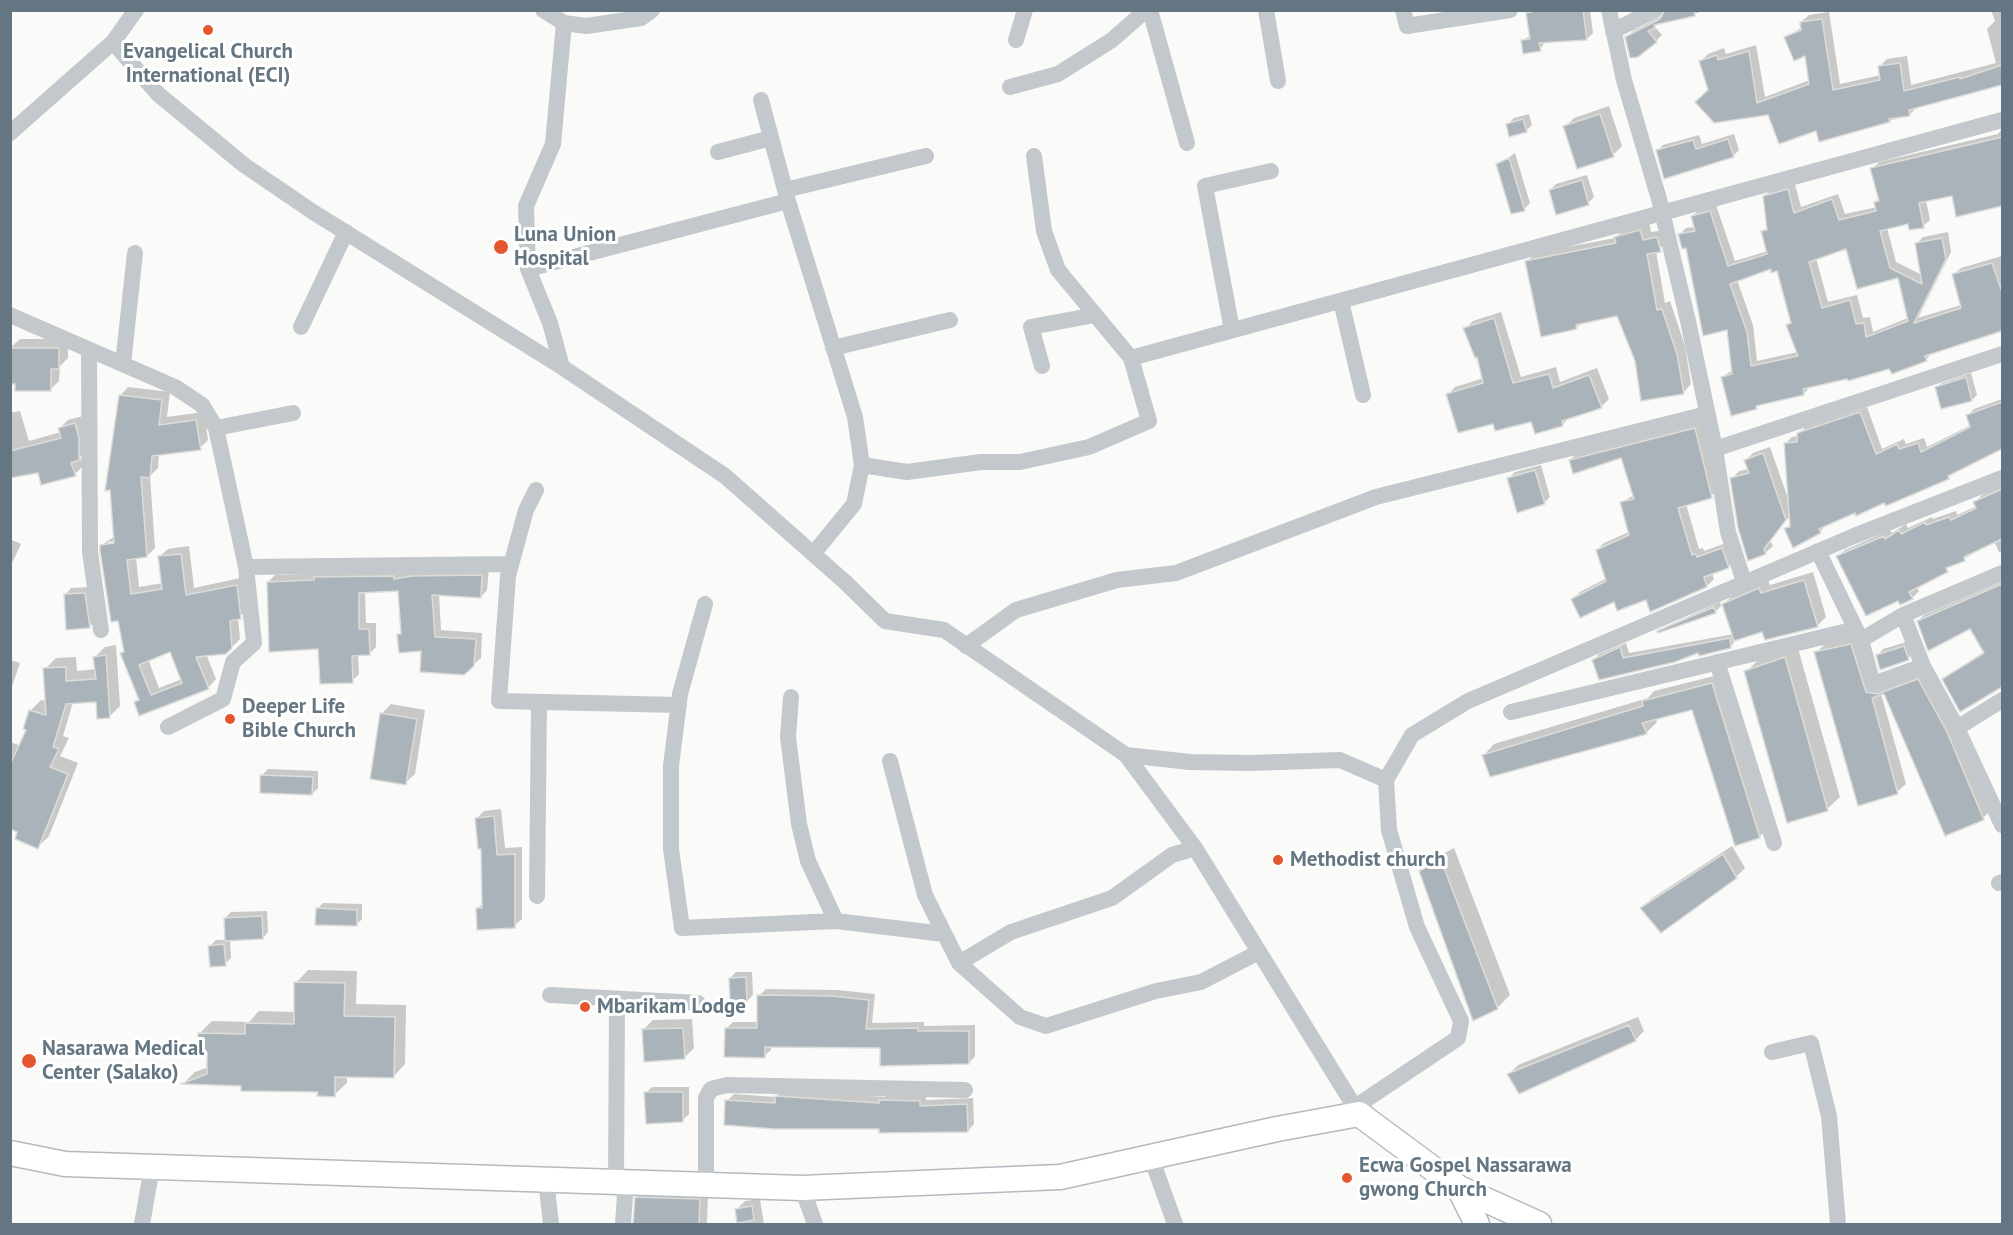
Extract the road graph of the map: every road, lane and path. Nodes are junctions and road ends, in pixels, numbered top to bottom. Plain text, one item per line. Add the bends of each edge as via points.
1 (136, 10) edge
2 (543, 10) edge
3 (652, 10) edge
4 (1025, 10) edge
5 (1148, 10) edge
6 (1266, 10) edge
7 (1403, 10) edge
8 (1510, 10) edge
9 (1609, 10) edge
10 (1655, 10) edge
11 (564, 23) junction
12 (1613, 31) junction
13 (1016, 40) dead end
14 (113, 42) junction
15 (1278, 81) dead end
16 (1010, 87) dead end
17 (761, 100) dead end
18 (2002, 120) edge
19 (10, 133) edge
20 (771, 138) junction
21 (1187, 143) dead end
22 (718, 152) dead end
23 (926, 156) dead end
24 (1034, 156) dead end
25 (1271, 171) dead end
26 (787, 196) junction
27 (1662, 213) junction
28 (346, 232) junction
29 (135, 253) dead end
30 (528, 269) junction
31 (1341, 301) junction
32 (10, 315) edge
33 (1095, 315) junction
34 (950, 320) dead end
35 (301, 327) dead end
36 (1233, 330) junction
37 (833, 348) junction
38 (90, 350) junction
39 (2002, 354) edge
40 (1131, 358) junction
41 (123, 364) junction
42 (1042, 366) dead end
43 (562, 368) junction
44 (1363, 395) dead end
45 (292, 413) dead end
46 (1707, 414) junction
47 (216, 428) junction
48 (1715, 448) junction
49 (862, 465) junction
50 (2002, 478) edge
51 (536, 490) dead end
52 (1818, 551) junction
53 (813, 554) junction
54 (511, 564) junction
55 (246, 567) junction
56 (2002, 573) edge
57 (1744, 582) junction
58 (705, 604) dead end
59 (1903, 615) junction
60 (101, 630) dead end
61 (1859, 634) junction
62 (966, 646) junction
63 (1718, 662) junction
64 (1923, 666) junction
65 (791, 697) dead end
66 (2002, 700) edge
67 (538, 702) junction
68 (679, 705) junction
69 (1511, 712) dead end
70 (168, 727) dead end
71 (1958, 728) junction
72 (1126, 755) junction
73 (890, 760) dead end
74 (1386, 780) junction
75 (2002, 825) edge
76 (1774, 843) dead end
77 (1195, 848) junction
78 (537, 896) dead end
79 (836, 921) junction
80 (944, 934) junction
81 (1259, 952) junction
82 (959, 963) junction
83 (550, 995) dead end
84 (617, 1001) junction
85 (698, 1003) dead end
86 (1772, 1052) dead end
87 (965, 1090) dead end
88 (1357, 1111) junction
89 (10, 1153) edge
90 (1151, 1157) junction
91 (152, 1167) junction
92 (546, 1179) junction
93 (621, 1181) junction
94 (706, 1185) junction
95 (802, 1188) junction
96 (1459, 1188) junction
97 (1527, 1222) edge
98 (142, 1224) edge
99 (551, 1224) edge
100 (624, 1224) edge
101 (815, 1224) edge
102 (1176, 1224) edge
103 (1477, 1224) edge
104 (1838, 1224) edge

1 - 14 street
2 - 11 street
3 - 11 street via 630,20 586,26
4 - 13 street
5 - 16 street via 1112,40 1058,74
5 - 21 street
6 - 15 street
7 - 8 street via 1407,26
9 - 12 street
10 - 12 street
11 - 30 street via 553,144 526,206
12 - 27 street via 1623,80
14 - 19 street
14 - 28 street via 158,93 244,165
17 - 20 street
18 - 27 street
20 - 22 street
20 - 26 street
23 - 26 street
24 - 33 street via 1044,231 1058,270
25 - 36 street via 1205,186
26 - 30 street
26 - 37 street
27 - 31 street
27 - 46 street
28 - 35 street
28 - 43 street
29 - 41 street
30 - 43 street via 550,323
31 - 36 street
31 - 44 street
32 - 38 street
33 - 40 street
33 - 42 street via 1031,327
34 - 37 street
36 - 40 street
37 - 49 street via 855,417
38 - 41 street
38 - 60 street via 90,552
39 - 48 street
40 - 49 street via 1149,421 1089,447 1020,462 981,462 907,472
41 - 47 street via 175,387 202,405
43 - 53 street via 724,477
45 - 47 street
46 - 48 street
46 - 62 street via 1376,497 1176,573 1117,580 1016,610
47 - 55 street
48 - 57 street via 1728,532
49 - 53 street via 854,504
50 - 52 street
51 - 54 street via 526,510
52 - 57 street
52 - 61 street
53 - 62 street via 885,621 944,630
54 - 55 street
54 - 67 street via 499,701
55 - 70 street via 254,643 233,662 223,699
56 - 59 street
57 - 74 street via 1468,701 1412,735
58 - 68 street
59 - 61 street
59 - 64 street
61 - 63 street
61 - 64 street via 1873,684
62 - 72 street
63 - 69 street
63 - 76 street
64 - 71 street
65 - 79 street via 788,737 799,824 808,861
66 - 71 street
67 - 68 street
67 - 78 street
68 - 79 street via 671,766 671,849 682,928
71 - 75 street
72 - 74 street via 1190,762 1340,760
72 - 77 street
73 - 80 street via 925,895
74 - 88 street via 1389,830 1417,927 1461,1021 1458,1038
77 - 81 street
77 - 82 street via 1172,855 1112,898 1011,932
79 - 80 street
80 - 82 street
81 - 82 street via 1201,982 1156,991 1046,1026 1020,1017
81 - 88 street
83 - 84 street
84 - 85 street
84 - 93 street
86 - 104 street via 1811,1043 1829,1116
87 - 94 street via 727,1085 711,1089 706,1098
88 - 90 street
88 - 96 street
89 - 91 street via 64,1164
90 - 95 street via 1060,1177
90 - 102 street
91 - 92 street
91 - 98 street
92 - 93 street
92 - 99 street
93 - 94 street
93 - 100 street
94 - 95 street
95 - 101 street
96 - 97 street
96 - 103 street

